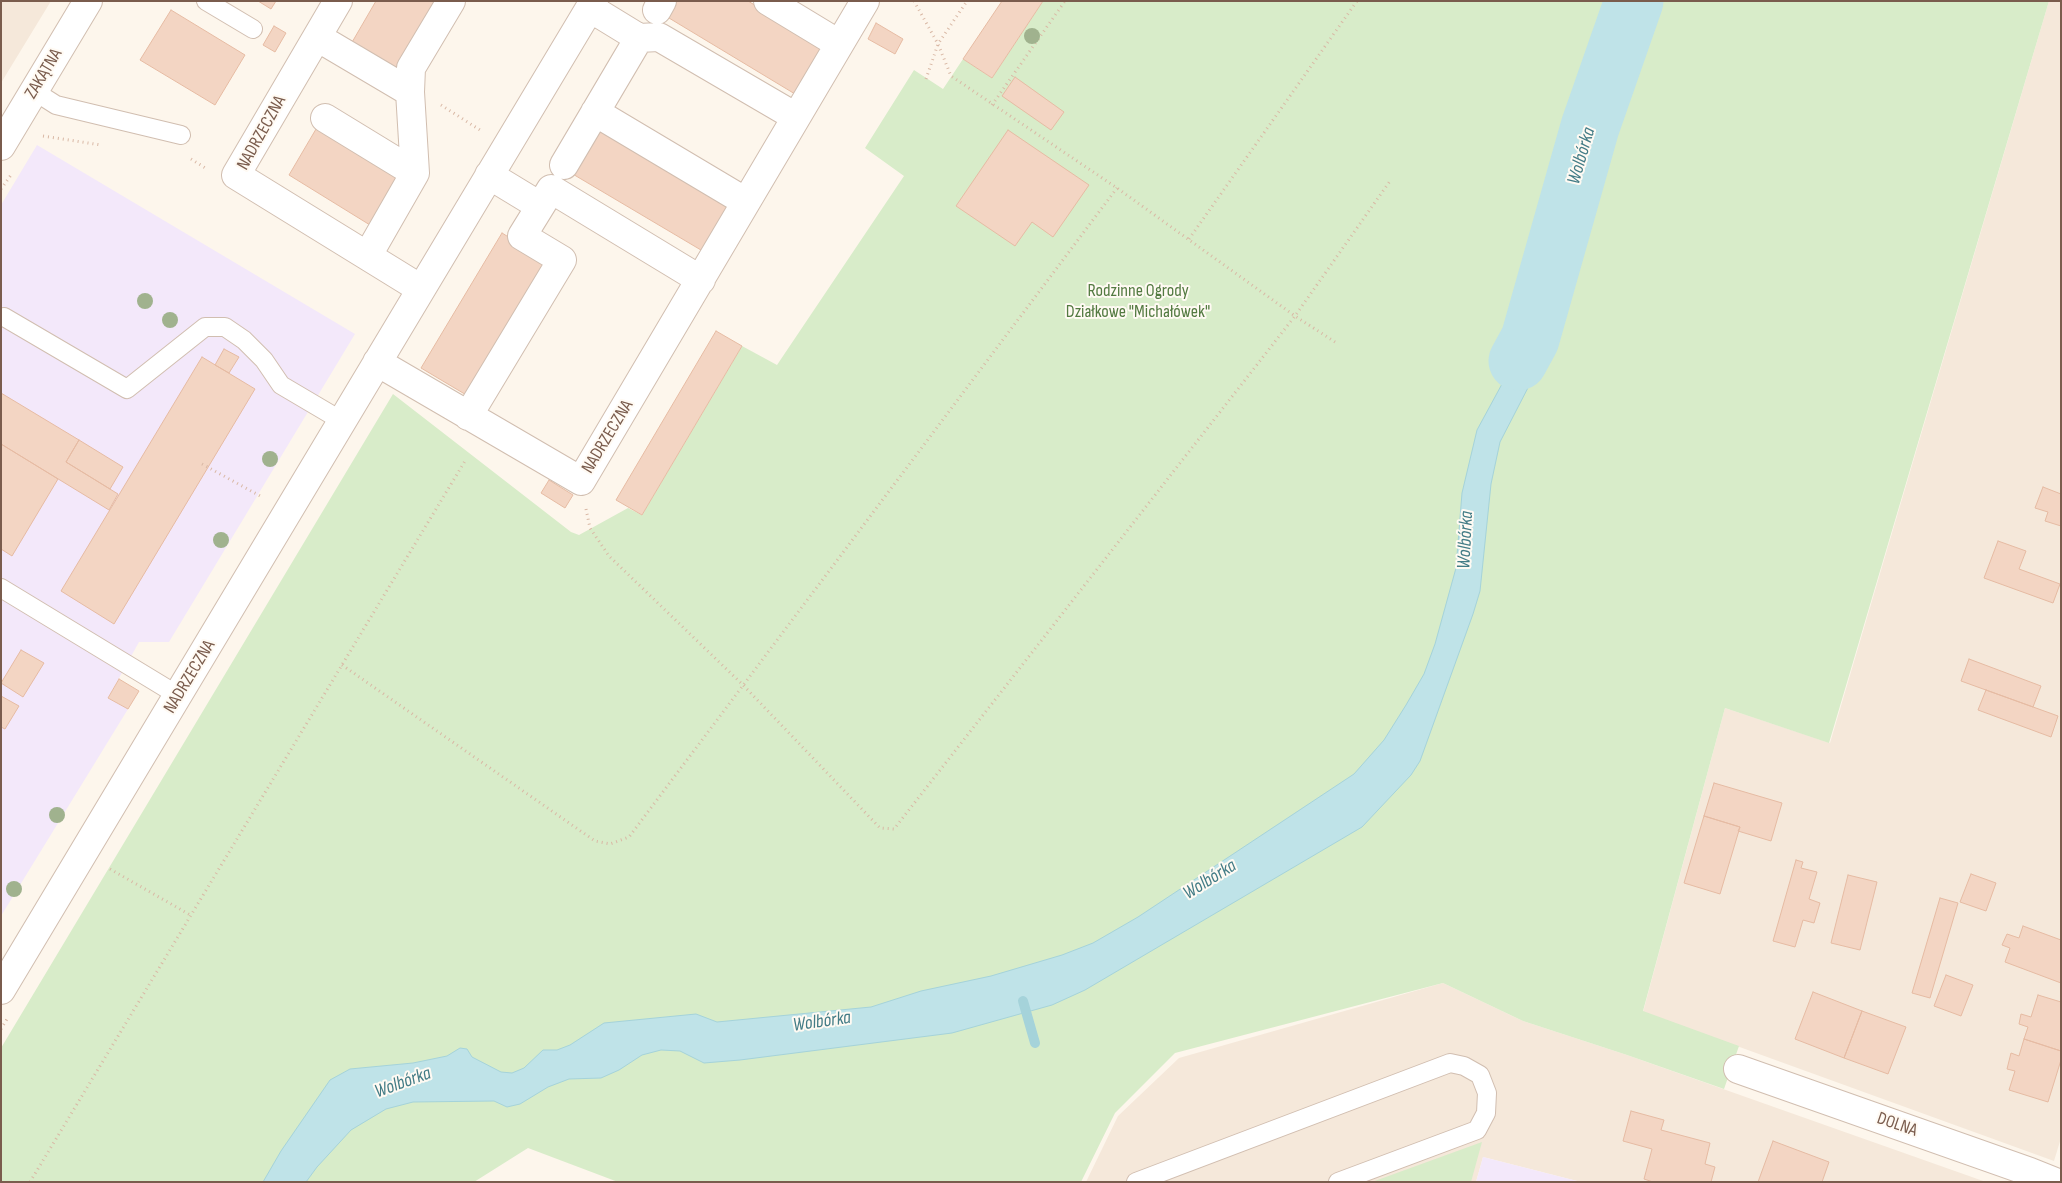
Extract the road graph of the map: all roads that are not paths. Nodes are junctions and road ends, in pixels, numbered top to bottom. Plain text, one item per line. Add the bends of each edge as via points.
1 (88, 1) edge
2 (206, 1) edge
3 (338, 1) edge
4 (451, 1) edge
5 (768, 1) edge
6 (865, 1) edge
7 (592, 5) edge
8 (253, 29) dead end
9 (317, 37) junction
10 (639, 38) junction
11 (839, 44) junction
12 (34, 91) junction
13 (410, 92) junction
14 (595, 112) junction
15 (796, 117) junction
16 (325, 118) dead end
17 (181, 135) dead end
18 (1, 146) edge
19 (564, 165) dead end
20 (415, 173) junction
21 (489, 175) junction
22 (746, 202) junction
23 (540, 206) junction
24 (368, 255) junction
25 (701, 280) junction
26 (421, 289) junction
27 (4, 317) dead end
28 (378, 362) junction
29 (468, 416) junction
30 (342, 421) junction
31 (1, 588) edge
32 (179, 696) junction
33 (1, 990) edge
34 (1738, 1069) dead end
35 (1136, 1182) edge
36 (1338, 1182) edge
37 (2055, 1182) edge

1 - 12 street, ZAKĄTNA
2 - 8 lane
3 - 9 street, NADRZECZNA
4 - 13 street via 411,68
5 - 11 street
6 - 11 street, NADRZECZNA
7 - 10 street, NADRZECZNA
7 - 21 street, NADRZECZNA
9 - 13 street
9 - 24 street, NADRZECZNA via 236,175
10 - 14 street
10 - 15 street, NADRZECZNA via 659,37
11 - 15 street, NADRZECZNA
12 - 17 lane via 56,105
12 - 18 street, ZAKĄTNA
13 - 20 street
14 - 19 street
14 - 22 street
15 - 22 street, NADRZECZNA
16 - 20 street
20 - 24 street
21 - 23 street
21 - 26 street, NADRZECZNA
22 - 25 street, NADRZECZNA
23 - 25 street via 551,189
23 - 29 street via 522,236 562,260
24 - 26 street, NADRZECZNA
25 - 29 street, NADRZECZNA via 581,481
26 - 28 street, NADRZECZNA
27 - 30 lane via 127,389 205,327 225,328 244,340 264,360 280,385
28 - 29 street, NADRZECZNA
28 - 30 street, NADRZECZNA
30 - 32 street, NADRZECZNA
31 - 32 lane
32 - 33 street, NADRZECZNA
34 - 37 street, DOLNA
35 - 36 lane via 1450,1063 1480,1075 1487,1093 1486,1113 1477,1130

